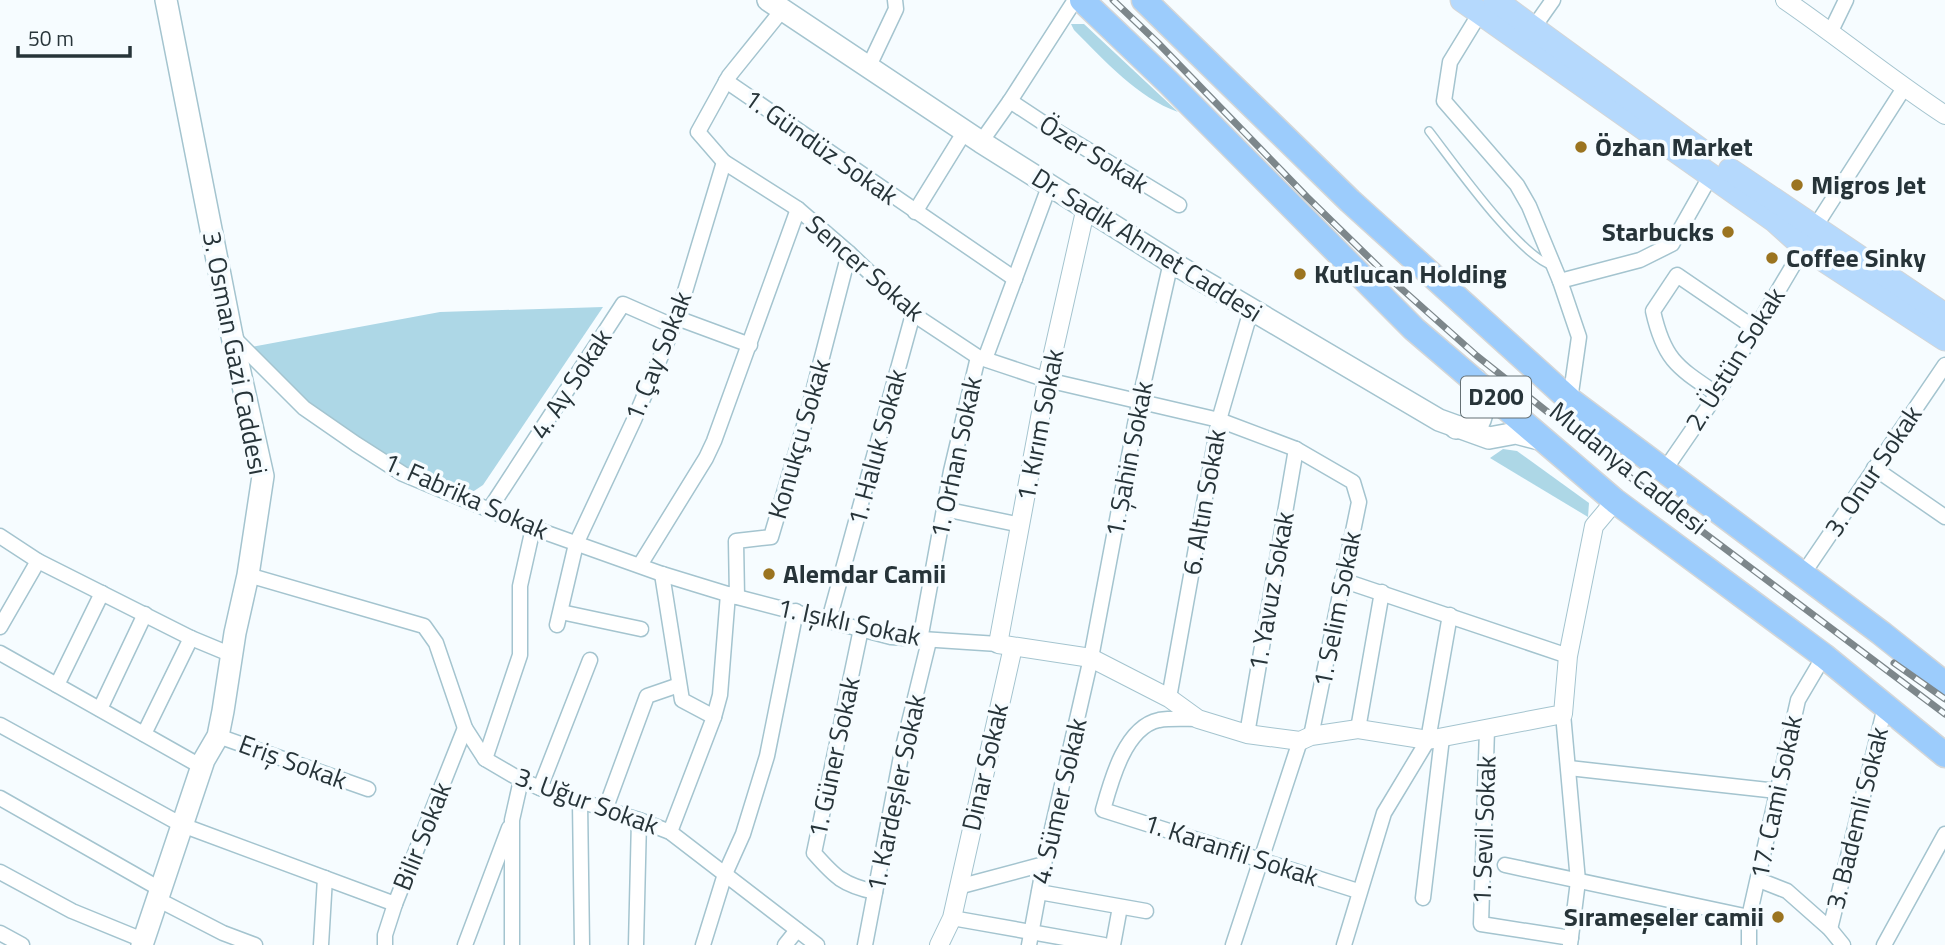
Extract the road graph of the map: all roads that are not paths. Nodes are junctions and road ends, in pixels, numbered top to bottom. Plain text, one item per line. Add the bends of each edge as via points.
1 (166, 0) edge
2 (895, 0) edge
3 (1075, 0) edge
4 (1082, 0) edge
5 (1144, 0) edge
6 (1553, 0) edge
7 (1785, 0) edge
8 (1846, 0) edge
9 (1479, 4) edge
10 (776, 5) edge
11 (1534, 27) junction
12 (1831, 31) junction
13 (869, 66) junction
14 (726, 81) junction
15 (1904, 89) junction
16 (1010, 101) junction
17 (1945, 115) edge
18 (1429, 131) dead end
19 (973, 136) junction
20 (724, 162) junction
21 (1711, 175) junction
22 (1050, 184) junction
23 (1179, 205) dead end
24 (1086, 207) junction
25 (798, 209) junction
26 (915, 212) junction
27 (1810, 237) junction
28 (849, 253) junction
29 (1171, 262) junction
30 (1553, 266) junction
31 (1015, 279) junction
32 (1560, 281) junction
33 (1251, 310) junction
34 (913, 314) junction
35 (1945, 315) edge
36 (675, 322) junction
37 (1756, 329) junction
38 (232, 336) junction
39 (1945, 339) edge
40 (750, 345) junction
41 (981, 358) junction
42 (1945, 365) edge
43 (1475, 379) junction
44 (1047, 380) junction
45 (1717, 394) junction
46 (1570, 400) junction
47 (1139, 403) junction
48 (1219, 420) junction
49 (1456, 428) junction
50 (1545, 441) junction
51 (1296, 449) junction
52 (1874, 468) junction
53 (1664, 471) junction
54 (1353, 482) joint
55 (1615, 501) junction
56 (944, 509) junction
57 (489, 510) junction
58 (1945, 517) edge
59 (1021, 525) junction
60 (533, 528) junction
61 (0, 536) edge
62 (576, 544) junction
63 (38, 561) junction
64 (640, 565) junction
65 (662, 574) junction
66 (248, 575) junction
67 (1802, 575) junction
68 (1342, 580) junction
69 (102, 593) junction
70 (1382, 593) junction
71 (733, 596) junction
72 (796, 611) junction
73 (145, 614) junction
74 (1450, 615) junction
75 (2, 619) edge
76 (829, 620) junction
77 (861, 628) junction
78 (641, 629) dead end
79 (191, 638) junction
80 (924, 640) junction
81 (1005, 645) junction
82 (0, 653) edge
83 (232, 655) junction
84 (1568, 656) junction
85 (1824, 656) junction
86 (1091, 658) junction
87 (590, 660) dead end
88 (1945, 684) edge
89 (57, 685) junction
90 (679, 685) junction
91 (1168, 698) junction
92 (1885, 707) junction
93 (100, 709) junction
94 (1563, 714) junction
95 (714, 718) junction
96 (1198, 719) junction
97 (0, 725) edge
98 (465, 728) junction
99 (1357, 729) junction
100 (1487, 729) junction
101 (1247, 733) junction
102 (144, 734) junction
103 (218, 736) junction
104 (1306, 738) junction
105 (1435, 739) junction
106 (1945, 755) edge
107 (485, 759) junction
108 (202, 767) junction
109 (1569, 768) junction
110 (521, 780) junction
111 (540, 788) junction
112 (368, 789) dead end
113 (1777, 791) junction
114 (0, 798) edge
115 (580, 802) junction
116 (605, 810) junction
117 (1103, 810) joint
118 (512, 820) junction
119 (639, 820) junction
120 (182, 825) junction
121 (670, 832) junction
122 (1945, 834) edge
123 (1260, 860) junction
124 (1044, 864) junction
125 (1505, 865) dead end
126 (0, 872) edge
127 (725, 874) junction
128 (325, 878) junction
129 (1759, 880) junction
130 (1578, 881) junction
131 (958, 887) junction
132 (1358, 891) junction
133 (875, 892) junction
134 (1039, 892) junction
135 (159, 894) junction
136 (1423, 898) dead end
137 (395, 904) junction
138 (1120, 906) junction
139 (1146, 911) dead end
140 (1749, 917) junction
141 (951, 918) junction
142 (1830, 929) junction
143 (797, 930) junction
144 (0, 933) edge
145 (1030, 938) edge
146 (142, 942) edge
147 (1571, 942) edge
148 (1349, 944) edge
149 (22, 945) edge
150 (255, 945) edge
151 (321, 945) edge
152 (385, 945) edge
153 (465, 945) edge
154 (512, 945) edge
155 (582, 945) edge
156 (636, 945) edge
157 (703, 945) edge
158 (785, 945) edge
159 (817, 945) edge
160 (865, 945) edge
161 (939, 945) edge
162 (1104, 945) edge
163 (1113, 945) edge
164 (1233, 945) edge
165 (1749, 945) edge
166 (1843, 945) edge
167 (1884, 945) edge

1 - 38 main road, 3. Osman Gazi Caddesi
2 - 13 street via 896,9
3 - 16 street, 1. Gündüz Sokak
4 - 43 highway, Mudanya Caddesi / D200 via 1415,329
5 - 46 highway, Mudanya Caddesi / D200 via 1350,201
6 - 11 street
7 - 12 street
8 - 12 street
9 - 11 main road
9 - 21 main road
9 - 30 street via 1450,62 1444,101 1517,185
10 - 13 main road, Dr. Sadık Ahmet Caddesi
10 - 14 street
11 - 27 main road via 1717,161
12 - 15 street
13 - 19 main road, Dr. Sadık Ahmet Caddesi
14 - 20 street, Sencer Sokak via 698,132
14 - 26 street, 1. Gündüz Sokak
15 - 17 street
15 - 27 street, 2. Üstün Sokak
16 - 19 street, 1. Gündüz Sokak
16 - 23 street, Özer Sokak
18 - 30 lane via 1510,233 1539,260
19 - 22 main road, Dr. Sadık Ahmet Caddesi
19 - 26 street, 1. Gündüz Sokak
20 - 25 street, Sencer Sokak
20 - 36 street, 1. Çay Sokak
21 - 27 main road via 1773,219
21 - 32 street via 1672,244 1640,260
22 - 24 main road, Dr. Sadık Ahmet Caddesi
22 - 31 street, 1. Orhan Sokak
24 - 29 main road, Dr. Sadık Ahmet Caddesi
24 - 44 street, 1. Kırım Sokak
25 - 28 street, Sencer Sokak
25 - 40 street
26 - 31 street, 1. Gündüz Sokak
27 - 35 main road
27 - 37 street, 2. Üstün Sokak
27 - 39 main road
28 - 34 street, Sencer Sokak
28 - 71 street, Konukçu Sokak via 771,537 736,541
29 - 33 main road, Dr. Sadık Ahmet Caddesi
29 - 47 street, 1. Şahin Sokak
30 - 32 street
31 - 41 street, 1. Orhan Sokak
32 - 46 street via 1579,337
33 - 48 street, 6. Altın Sokak
33 - 49 main road, Dr. Sadık Ahmet Caddesi
34 - 41 street, Sencer Sokak
34 - 76 street, 1. Haluk Sokak
36 - 40 street
36 - 57 street, 4. Ay Sokak via 624,304
36 - 62 street, 1. Çay Sokak
37 - 45 street, 2. Üstün Sokak
37 - 45 street via 1678,275 1653,311 1658,334 1677,366
38 - 57 street, 1. Fabrika Sokak via 304,408 356,444 403,474
38 - 66 main road, 3. Osman Gazi Caddesi via 262,476
40 - 64 street via 706,458
41 - 44 street, Sencer Sokak
41 - 56 street, 1. Orhan Sokak
42 - 52 street, 3. Onur Sokak
43 - 49 main road via 1482,417 1478,424
43 - 50 highway, Mudanya Caddesi / D200
44 - 47 street, Sencer Sokak
44 - 59 street, 1. Kırım Sokak
45 - 53 street, 2. Üstün Sokak
46 - 53 highway, Mudanya Caddesi / D200
47 - 48 street, Sencer Sokak
47 - 86 street, 1. Şahin Sokak
48 - 51 street, Sencer Sokak
48 - 91 street, 6. Altın Sokak
49 - 50 main road, Dr. Sadık Ahmet Caddesi via 1489,438 1516,433
50 - 55 highway, Mudanya Caddesi / D200
51 - 54 street, Sencer Sokak
51 - 101 street, 1. Yavuz Sokak
52 - 58 street
52 - 67 street, 3. Onur Sokak
53 - 67 highway, Mudanya Caddesi / D200
54 - 68 street, 1. Selim Sokak via 1359,502
55 - 84 street via 1594,526
55 - 85 highway, Mudanya Caddesi / D200
56 - 59 street
56 - 80 street, 1. Orhan Sokak
57 - 60 street, 1. Fabrika Sokak
59 - 81 street, 1. Kırım Sokak
60 - 62 street, 1. Fabrika Sokak
60 - 107 street via 520,586 520,655
61 - 63 street
62 - 64 street, 1. Işıklı Sokak
62 - 78 street, 1. Çay Sokak via 559,619
63 - 69 street
63 - 75 street
64 - 65 street, 1. Işıklı Sokak
65 - 71 street, 1. Işıklı Sokak
65 - 90 street
66 - 83 main road, 3. Osman Gazi Caddesi
66 - 98 street, 3. Uğur Sokak via 424,626 436,643
67 - 88 highway, Mudanya Caddesi / D200
68 - 70 street
68 - 104 street, 1. Selim Sokak
69 - 73 street
69 - 89 street
70 - 74 street
70 - 99 street
71 - 72 street, 1. Işıklı Sokak
71 - 95 street
72 - 76 street, 1. Işıklı Sokak
72 - 127 street via 767,757
73 - 79 street
73 - 93 street
74 - 84 street
74 - 105 street
76 - 77 street, 1. Işıklı Sokak
77 - 80 street, 1. Işıklı Sokak
77 - 133 street, 1. Güner Sokak via 814,853 851,887
79 - 83 street
79 - 102 street
80 - 81 street, 1. Işıklı Sokak
80 - 133 street, 1. Kardeşler Sokak
81 - 86 street, 1. Işıklı Sokak
81 - 131 street, Dinar Sokak
82 - 89 street
83 - 103 main road, 3. Osman Gazi Caddesi
84 - 94 street
85 - 92 highway, Mudanya Caddesi / D200
85 - 113 street, 17. Cami Sokak via 1798,699
86 - 91 street, 1. Işıklı Sokak
86 - 124 street, 4. Sümer Sokak
87 - 111 street
89 - 93 street
90 - 95 street via 682,700
90 - 116 street via 646,695
91 - 96 street, 1. Işıklı Sokak
92 - 106 highway, Mudanya Caddesi / D200
92 - 142 street, 3. Bademli Sokak
93 - 102 street
94 - 100 street, 1. Işıklı Sokak
94 - 109 street
95 - 121 street
96 - 101 street, 1. Işıklı Sokak
96 - 117 street, 1. Işıklı Sokak via 1158,720 1138,730 1113,775
97 - 120 street
98 - 107 street, 3. Uğur Sokak
98 - 137 street, Bilir Sokak
99 - 104 street, 1. Işıklı Sokak
99 - 105 street, 1. Işıklı Sokak
100 - 105 street, 1. Işıklı Sokak
100 - 147 street, 1. Sevil Sokak via 1481,924
101 - 104 street, 1. Işıklı Sokak
102 - 108 street
103 - 108 main road, 3. Osman Gazi Caddesi
103 - 112 street, Eriş Sokak
104 - 123 street, 1. Selim Sokak
105 - 132 street via 1384,813
105 - 136 street
107 - 110 street, 3. Uğur Sokak
108 - 120 main road, 3. Osman Gazi Caddesi
109 - 113 street
109 - 130 street
110 - 111 street, 3. Uğur Sokak
110 - 118 street
111 - 115 street, 3. Uğur Sokak
113 - 129 street, 17. Cami Sokak
114 - 135 street
115 - 116 street, 3. Uğur Sokak
115 - 155 street
116 - 119 street, 3. Uğur Sokak
117 - 123 street, 1. Karanfil Sokak
118 - 153 street
118 - 154 street
119 - 121 street, 3. Uğur Sokak
119 - 156 street
120 - 128 street
120 - 135 main road, 3. Osman Gazi Caddesi
121 - 127 street, 3. Uğur Sokak
122 - 167 street
123 - 132 street, 1. Karanfil Sokak
123 - 164 street, 1. Selim Sokak
124 - 131 street
124 - 134 street, 4. Sümer Sokak
125 - 130 street
126 - 146 street
127 - 143 street, 3. Uğur Sokak
127 - 157 street
128 - 137 street
128 - 151 street
129 - 140 street, 17. Cami Sokak
129 - 142 street via 1787,891
130 - 140 street
130 - 147 street
131 - 141 street, Dinar Sokak
132 - 148 street
133 - 160 street, 1. Kardeşler Sokak
134 - 138 street
134 - 145 street, 4. Sümer Sokak
135 - 146 main road, 3. Osman Gazi Caddesi
135 - 150 street via 223,933
137 - 152 street, Bilir Sokak
138 - 139 street
138 - 163 street
140 - 165 street, 17. Cami Sokak
141 - 145 street
141 - 161 street, Dinar Sokak
142 - 166 street
143 - 158 street
143 - 159 street, 3. Uğur Sokak
144 - 149 street
145 - 162 street

